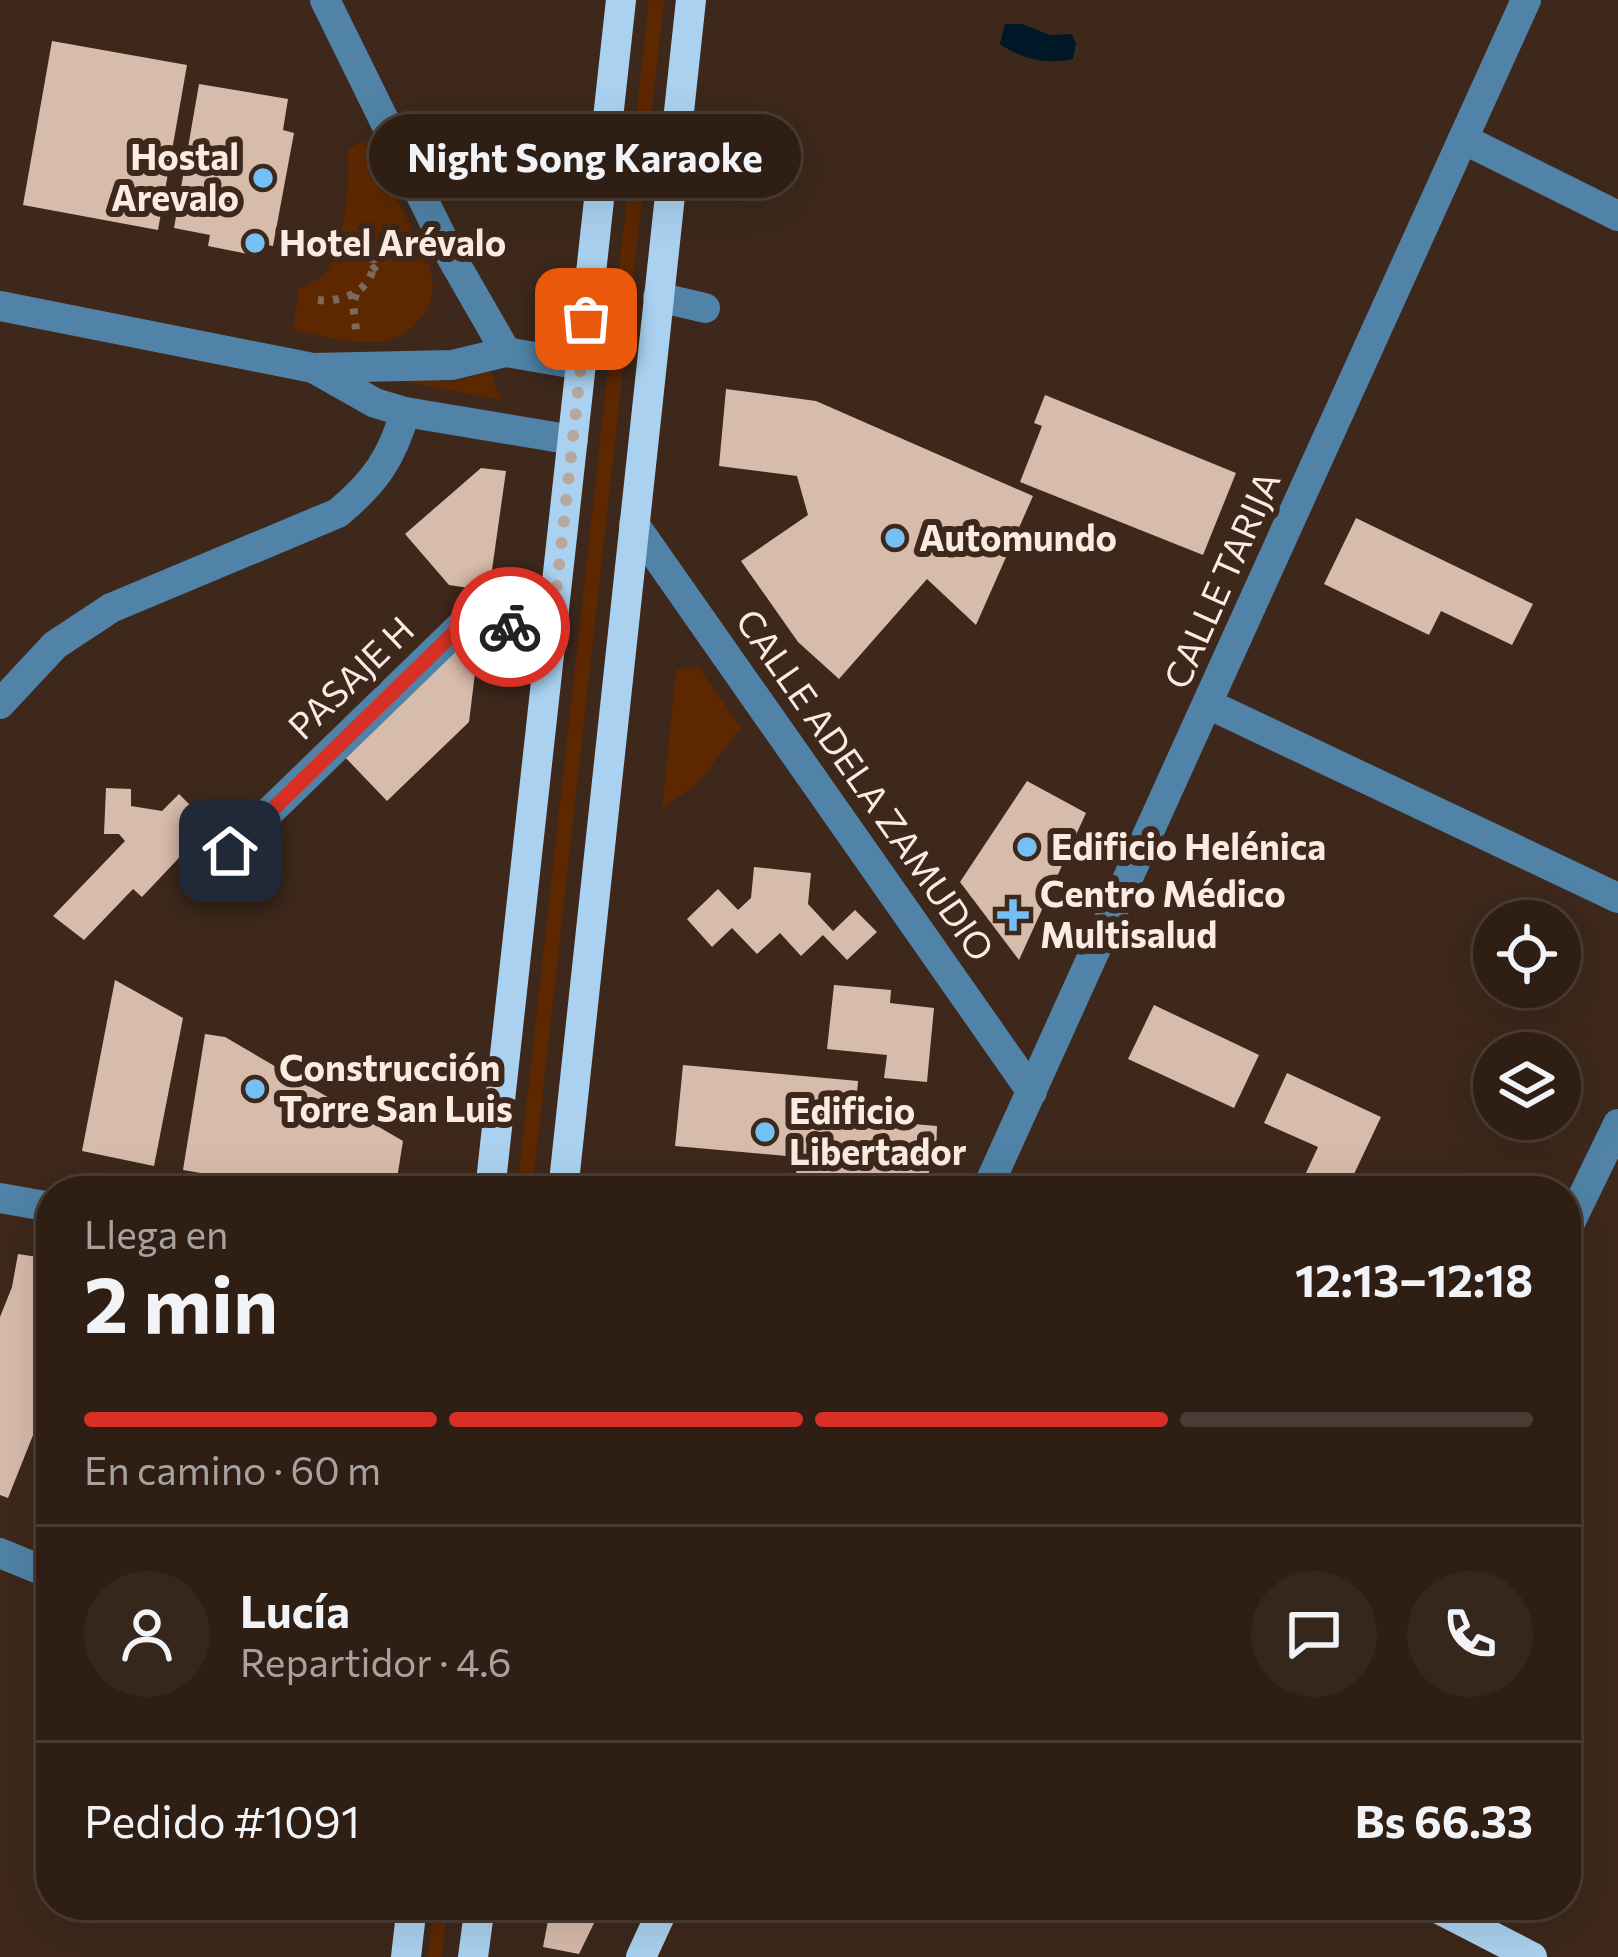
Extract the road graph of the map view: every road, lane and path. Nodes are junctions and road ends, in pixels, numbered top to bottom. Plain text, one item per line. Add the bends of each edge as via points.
1 (325, 0) edge
2 (621, 0) edge
3 (691, 0) edge
4 (1526, 0) edge
5 (1463, 140) junction
6 (1618, 216) edge
7 (350, 226) dead end
8 (422, 250) dead end
9 (371, 271) junction
10 (356, 292) junction
11 (658, 297) junction
12 (318, 300) dead end
13 (0, 306) edge
14 (706, 308) dead end
15 (359, 343) dead end
16 (506, 352) junction
17 (580, 365) junction
18 (313, 368) junction
19 (405, 412) junction
20 (573, 440) junction
21 (634, 524) junction
22 (552, 630) junction
23 (0, 704) edge
24 (1208, 704) junction
25 (230, 851) dead end
26 (1618, 898) edge
27 (1032, 1092) junction
28 (1618, 1124) edge
29 (492, 1176) edge
30 (565, 1176) edge
31 (993, 1176) edge
32 (0, 1198) edge
33 (1581, 1200) edge
34 (36, 1204) edge
35 (0, 1553) edge
36 (36, 1568) edge
37 (410, 1920) edge
38 (477, 1920) edge
39 (657, 1920) edge
40 (1460, 1920) edge
41 (406, 1957) edge
42 (473, 1957) edge
43 (641, 1957) edge
44 (1532, 1957) edge

1 - 16 street
2 - 17 main road
3 - 11 main road
4 - 5 street, CALLE TARIJA
5 - 6 street
5 - 24 street, CALLE TARIJA
7 - 9 path via 366,241
8 - 9 path via 385,258
9 - 10 path
10 - 12 path
10 - 15 path
11 - 14 street
11 - 21 main road
13 - 18 street
16 - 17 street
16 - 18 street via 452,365
17 - 20 main road
18 - 19 street
19 - 20 street
19 - 23 street via 386,461 338,514 111,608 55,645
20 - 22 main road
21 - 27 street, CALLE ADELA ZAMUDIO
21 - 30 main road
22 - 25 street, PASAJE H via 464,623
22 - 29 main road
24 - 26 street
24 - 27 street, CALLE TARIJA
27 - 31 street, CALLE TARIJA
28 - 33 street
32 - 34 street
35 - 36 street
37 - 41 main road
38 - 42 main road
39 - 43 main road
40 - 44 main road

